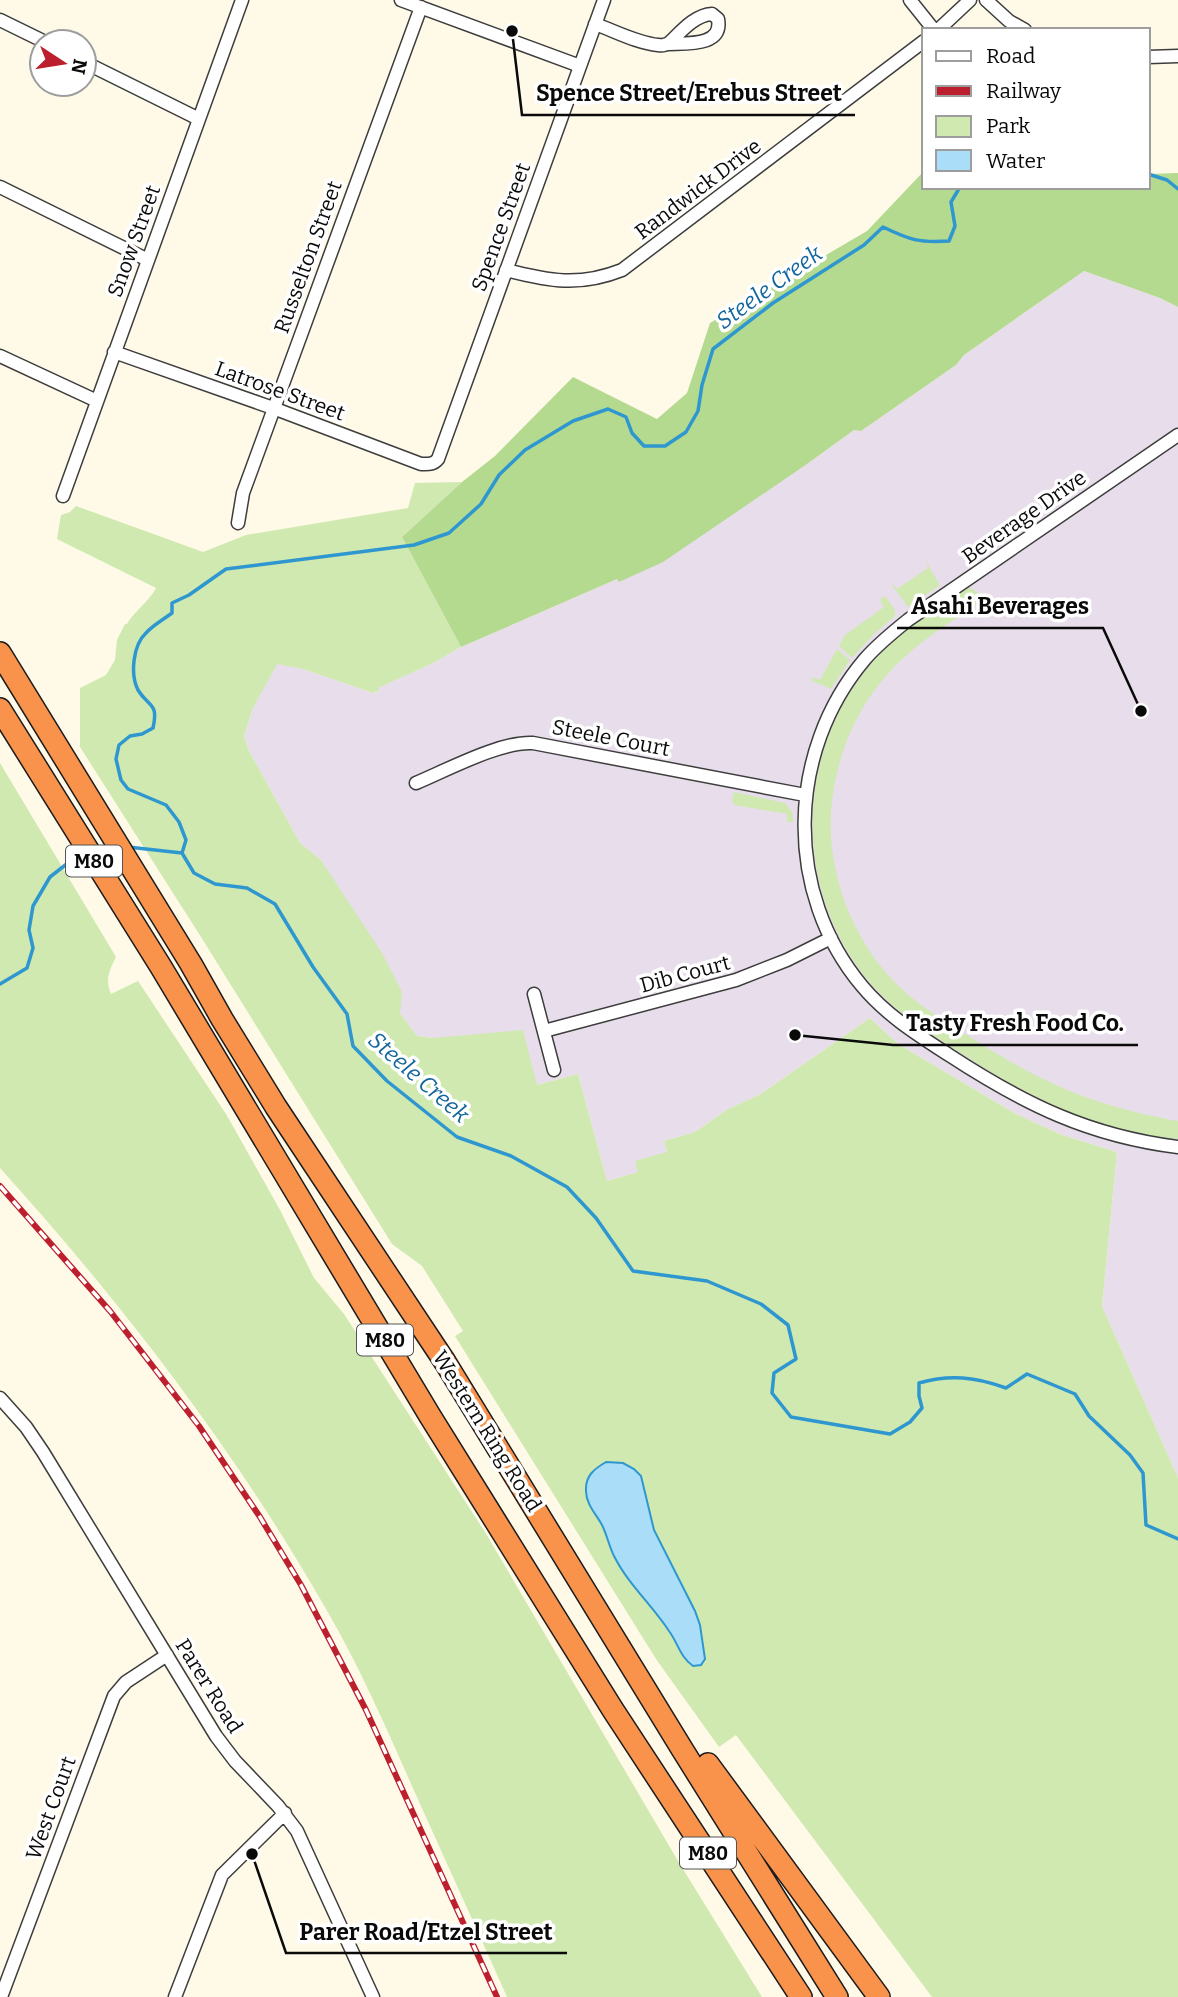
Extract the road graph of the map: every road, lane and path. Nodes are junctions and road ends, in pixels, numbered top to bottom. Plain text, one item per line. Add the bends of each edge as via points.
1 (242, 0) edge
2 (401, 0) edge
3 (604, 0) edge
4 (910, 0) edge
5 (970, 0) edge
6 (986, 0) edge
7 (421, 7) junction
8 (0, 20) edge
9 (595, 23) junction
10 (934, 28) edge
11 (938, 28) edge
12 (1022, 28) edge
13 (28, 34) edge
14 (922, 43) edge
15 (668, 44) dead end
16 (1150, 57) edge
17 (1178, 57) edge
18 (580, 66) junction
19 (98, 69) edge
20 (199, 119) junction
21 (0, 187) edge
22 (148, 260) junction
23 (506, 270) junction
24 (114, 352) junction
25 (0, 356) edge
26 (97, 401) junction
27 (273, 408) junction
28 (1178, 435) edge
29 (432, 464) joint
30 (63, 496) dead end
31 (238, 523) dead end
32 (0, 638) edge
33 (0, 653) edge
34 (0, 711) edge
35 (60, 750) junction
36 (416, 783) dead end
37 (805, 795) junction
38 (831, 938) junction
39 (534, 994) dead end
40 (544, 1031) junction
41 (554, 1070) dead end
42 (1178, 1147) edge
43 (445, 1362) junction
44 (0, 1398) edge
45 (167, 1655) junction
46 (613, 1710) junction
47 (285, 1813) junction
48 (1, 1997) edge
49 (175, 1997) edge
50 (373, 1997) edge
51 (784, 1997) edge
52 (801, 1997) edge
53 (837, 1997) edge
54 (878, 1997) edge

1 - 20 street, Snow Street
2 - 7 street
3 - 9 street, Spence Street
4 - 10 street
5 - 11 street
6 - 12 street
7 - 18 street
7 - 27 street, Russelton Street
8 - 13 street
9 - 15 street via 643,41
9 - 18 street, Spence Street
14 - 23 street, Randwick Drive via 622,270 569,282
16 - 17 street
18 - 23 street, Spence Street
19 - 20 street
20 - 22 street, Snow Street
21 - 22 street
22 - 24 street, Snow Street
23 - 29 street, Spence Street via 438,459
24 - 26 street, Snow Street
24 - 27 street, Latrose Street
25 - 26 street
26 - 30 street, Snow Street
27 - 29 street, Latrose Street via 421,464
27 - 31 street, Russelton Street via 243,493
28 - 37 street, Beverage Drive via 884,639 834,704 816,746
32 - 35 highway
33 - 35 highway, Western Ring Road / M80
34 - 46 highway, Western Ring Road / M80
35 - 43 highway, Western Ring Road / M80 via 276,1107
36 - 37 street, Steele Court via 523,742
37 - 38 street, Beverage Drive via 807,866
38 - 40 street, Dib Court via 736,980
38 - 42 street, Beverage Drive via 881,1007 989,1081 1092,1128
39 - 40 street
40 - 41 street
43 - 53 highway, Western Ring Road / M80
43 - 54 highway via 722,1786
44 - 45 street, Parer Road via 39,1445
45 - 47 street, Parer Road via 221,1744
45 - 48 street, West Court via 126,1682 114,1696
46 - 51 highway via 656,1792
46 - 52 highway, Western Ring Road / M80
47 - 49 street via 222,1875
47 - 50 street, Parer Road via 302,1838

